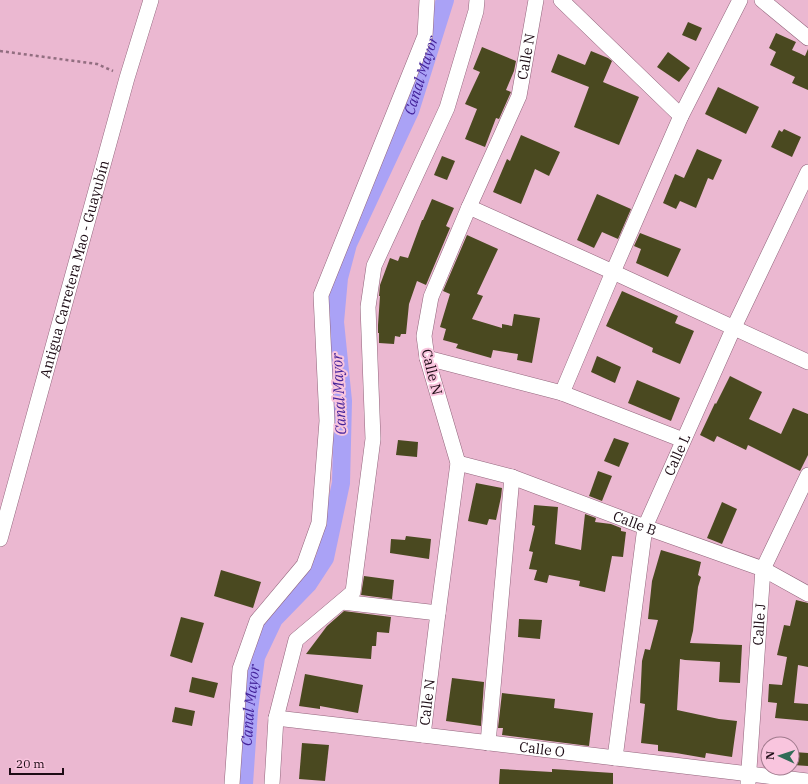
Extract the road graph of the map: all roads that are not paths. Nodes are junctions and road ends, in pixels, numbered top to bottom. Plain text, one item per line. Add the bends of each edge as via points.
1 (151, 0) edge
2 (427, 0) edge
3 (477, 0) edge
4 (536, 0) edge
5 (561, 0) edge
6 (740, 0) edge
7 (762, 0) edge
8 (808, 38) edge
9 (681, 116) junction
10 (808, 172) edge
11 (469, 207) junction
12 (613, 272) junction
13 (734, 327) junction
14 (427, 358) junction
15 (808, 362) edge
16 (562, 393) junction
17 (683, 440) junction
18 (458, 463) junction
19 (808, 476) edge
20 (512, 477) junction
21 (645, 527) junction
22 (0, 539) edge
23 (763, 569) junction
24 (808, 594) edge
25 (342, 602) junction
26 (438, 613) junction
27 (276, 718) junction
28 (423, 735) junction
29 (488, 743) junction
30 (615, 758) junction
31 (748, 779) edge
32 (808, 781) edge
33 (232, 784) edge
34 (272, 784) edge

1 - 22 street, Antigua Carretera Mao - Guayubín via 127,78
2 - 33 street via 425,36 321,295 327,421 319,523 304,565 257,621 240,669
3 - 25 street via 447,108 374,266 368,307 374,439 353,592
4 - 11 street, Calle N via 519,96
5 - 9 street
6 - 9 street
7 - 8 street
9 - 12 street
10 - 13 street, Calle L
11 - 12 street
11 - 14 street, Calle N via 431,297 424,336
12 - 13 street
12 - 16 street
13 - 15 street
13 - 17 street, Calle L
14 - 16 street
14 - 18 street, Calle N
16 - 17 street
17 - 21 street, Calle L
18 - 20 street, Calle B
18 - 26 street, Calle N
19 - 23 street, Calle J
20 - 21 street, Calle B
20 - 29 street
21 - 23 street, Calle B
21 - 30 street, Calle L
23 - 24 street, Calle B
23 - 31 street, Calle J
25 - 26 street
25 - 27 street via 296,640
26 - 28 street, Calle N
27 - 28 street, Calle O
27 - 34 street
28 - 29 street, Calle O
29 - 30 street, Calle O
30 - 31 street, Calle O
31 - 32 street, Calle O

